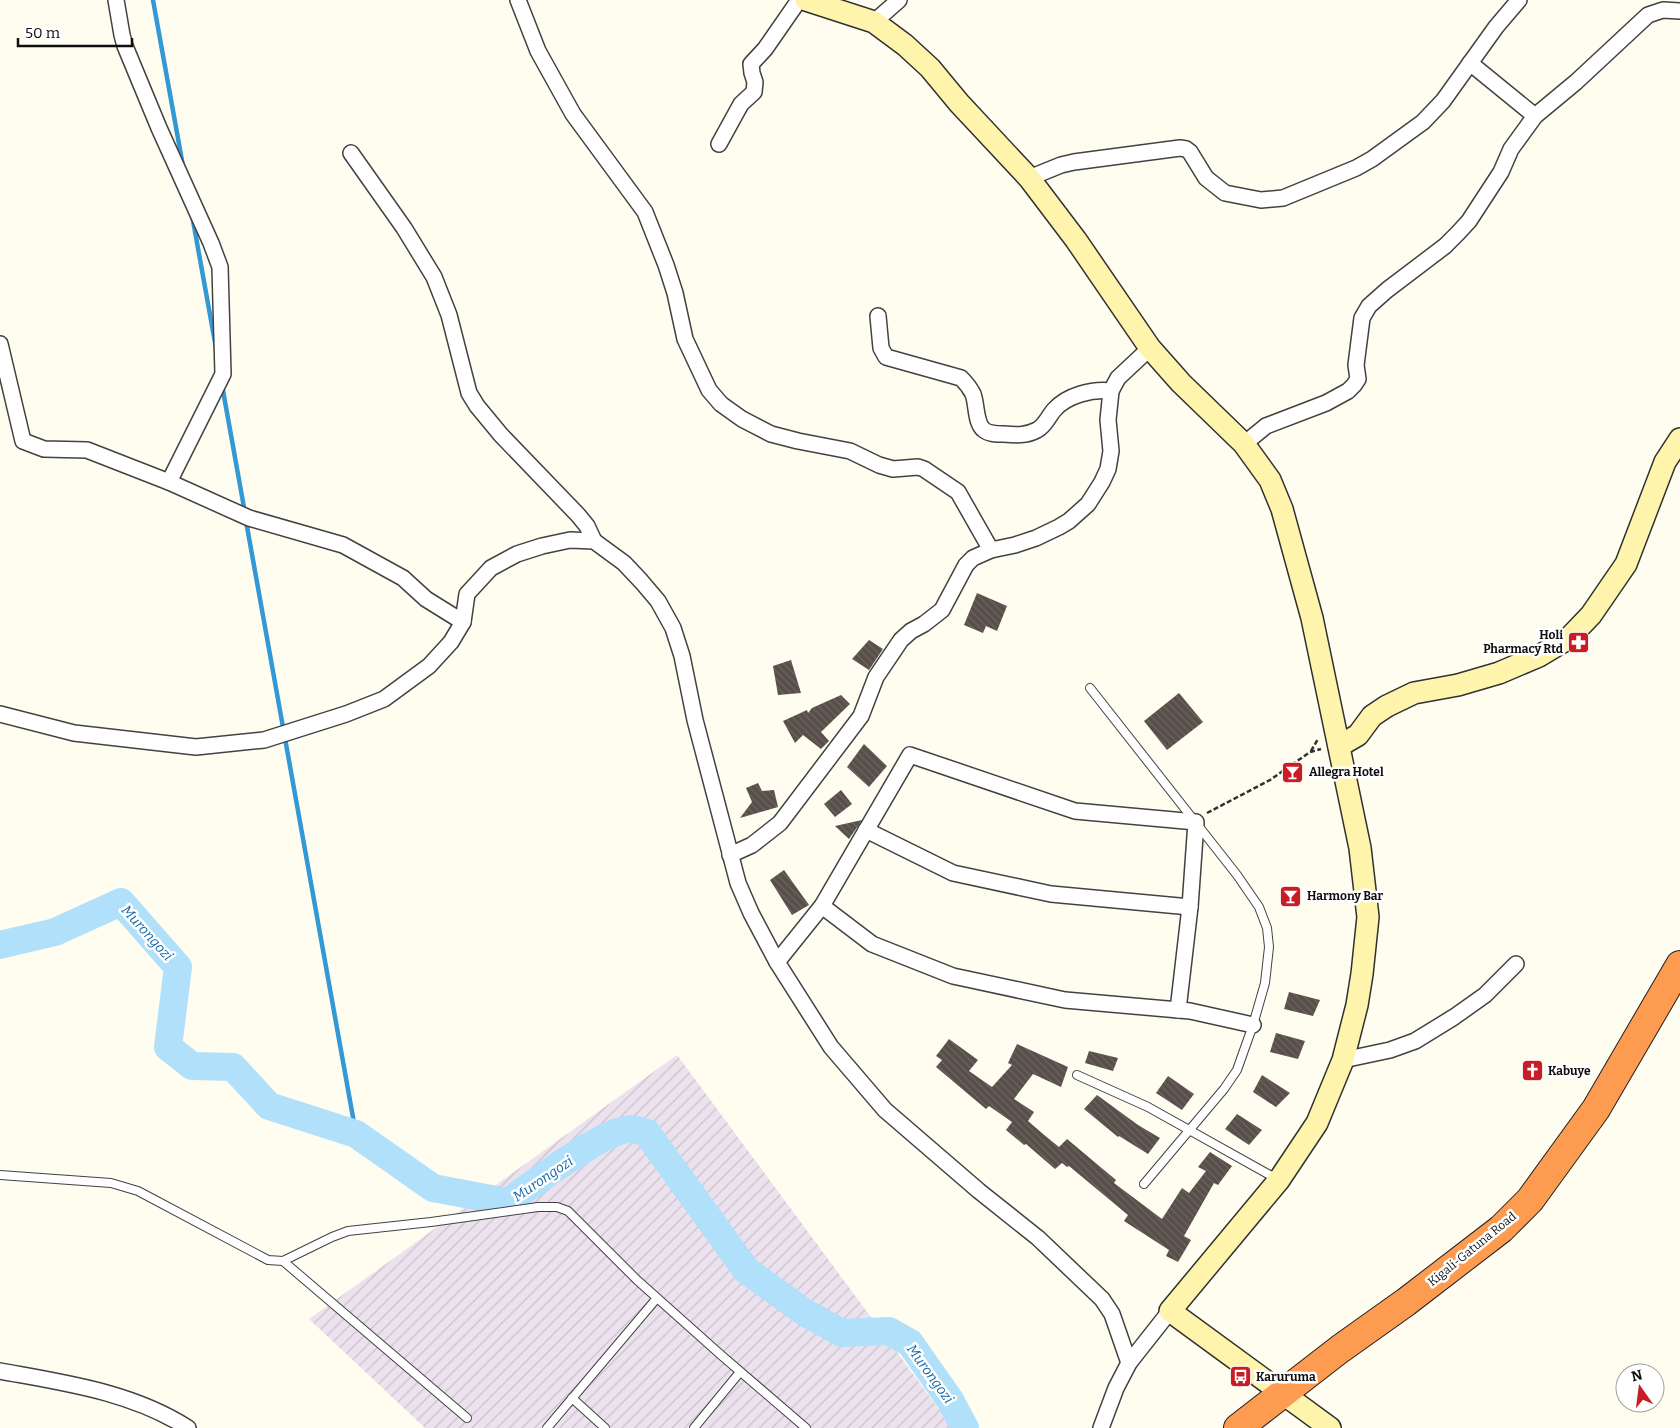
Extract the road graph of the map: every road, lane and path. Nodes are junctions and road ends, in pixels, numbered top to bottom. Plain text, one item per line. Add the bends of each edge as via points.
1 (116, 0) edge
2 (518, 0) edge
3 (799, 0) edge
4 (806, 0) edge
5 (899, 0) edge
6 (1519, 0) edge
7 (1680, 11) edge
8 (874, 22) junction
9 (1470, 63) junction
10 (1535, 116) junction
11 (719, 144) dead end
12 (351, 153) dead end
13 (1029, 178) junction
14 (878, 316) dead end
15 (0, 344) edge
16 (1150, 348) junction
17 (1111, 391) junction
18 (1680, 439) edge
19 (1244, 444) junction
20 (169, 482) junction
21 (594, 542) junction
22 (991, 550) junction
23 (463, 622) junction
24 (1090, 688) dead end
25 (0, 714) edge
26 (1339, 746) junction
27 (1196, 822) junction
28 (866, 830) junction
29 (730, 855) junction
30 (822, 906) junction
31 (1190, 907) junction
32 (777, 962) junction
33 (1516, 964) dead end
34 (1680, 965) edge
35 (1178, 1010) junction
36 (1253, 1025) junction
37 (1343, 1060) junction
38 (1076, 1074) dead end
39 (1189, 1130) junction
40 (0, 1175) edge
41 (1279, 1180) junction
42 (1144, 1184) dead end
43 (283, 1261) junction
44 (657, 1298) junction
45 (1170, 1311) junction
46 (1129, 1364) junction
47 (0, 1371) edge
48 (740, 1372) junction
49 (1282, 1395) junction
50 (572, 1398) junction
51 (467, 1418) dead end
52 (188, 1428) edge
53 (547, 1428) edge
54 (605, 1428) edge
55 (694, 1428) edge
56 (806, 1428) edge
57 (1101, 1428) edge
58 (1238, 1428) edge
59 (1330, 1428) edge

1 - 20 street via 125,46 220,267 223,374
2 - 22 street via 538,51 573,114 645,212 666,265 685,339 709,390 721,404 771,434 850,452 893,469 924,469 958,492
3 - 11 street via 766,49 751,64 756,82 754,92 741,104
4 - 8 street
5 - 8 street
6 - 9 street
7 - 10 street via 1663,10 1648,15
8 - 13 street via 906,45 930,68
9 - 10 street
9 - 13 street via 1443,101 1401,139 1356,168 1283,198 1261,200 1225,193 1206,178 1186,149 1074,162
10 - 19 street via 1464,227 1369,306 1362,318 1356,365 1358,379 1354,385 1326,403 1266,426
12 - 21 street via 434,277 450,315 469,394 501,435 578,515
13 - 16 street
14 - 17 street via 881,348 886,356 962,378 973,394 980,425 985,432 1025,435 1046,423 1056,408 1067,400 1090,391
15 - 20 street via 23,441 44,449 87,450
16 - 17 street via 1118,378
16 - 19 street via 1181,384
17 - 22 street via 1108,469 1088,504 1068,521 1036,538
18 - 26 street via 1665,462 1626,564 1591,615 1569,638 1539,656 1499,673 1414,693 1372,716 1358,735
19 - 26 street via 1270,480 1282,509 1312,618
20 - 23 street via 249,518 343,545 388,568 426,599
21 - 23 street via 570,540 542,546 517,554 491,568 468,594
21 - 29 street via 624,563 641,580 673,628
22 - 29 street via 966,565 942,610 901,640 876,677 861,716 780,823 752,845
23 - 25 street via 451,642 429,666 384,699 264,740 196,747 74,733
24 - 27 lane
26 - 27 path via 1310,752 1270,780
26 - 37 street via 1360,848 1368,917 1357,1005
27 - 28 street via 1075,811 910,755
27 - 31 street
27 - 36 lane via 1259,907 1267,928 1269,947 1265,983
28 - 30 street
28 - 31 street via 953,873 1051,894
29 - 32 street via 751,913
30 - 32 street
30 - 35 street via 872,944 953,976 1065,1000
31 - 35 street
32 - 46 street via 831,1048 885,1110 1038,1238 1102,1299 1112,1314
33 - 37 street via 1485,995 1415,1041
34 - 49 highway, Kigali-Gatuna Road via 1596,1109 1530,1200 1501,1229
35 - 36 street
36 - 39 lane via 1237,1070
37 - 41 street via 1318,1124
38 - 39 lane via 1148,1106
39 - 41 lane
39 - 42 lane
40 - 43 lane via 111,1183 138,1191 268,1260
41 - 45 street
43 - 44 lane via 348,1231 558,1206 568,1211
43 - 51 lane
44 - 48 lane
44 - 50 lane
45 - 46 street
45 - 49 street
46 - 57 street
47 - 52 street via 94,1388 164,1413
48 - 55 lane
48 - 56 lane
49 - 58 highway, Kigali-Gatuna Road
49 - 59 street
50 - 53 lane
50 - 54 lane

